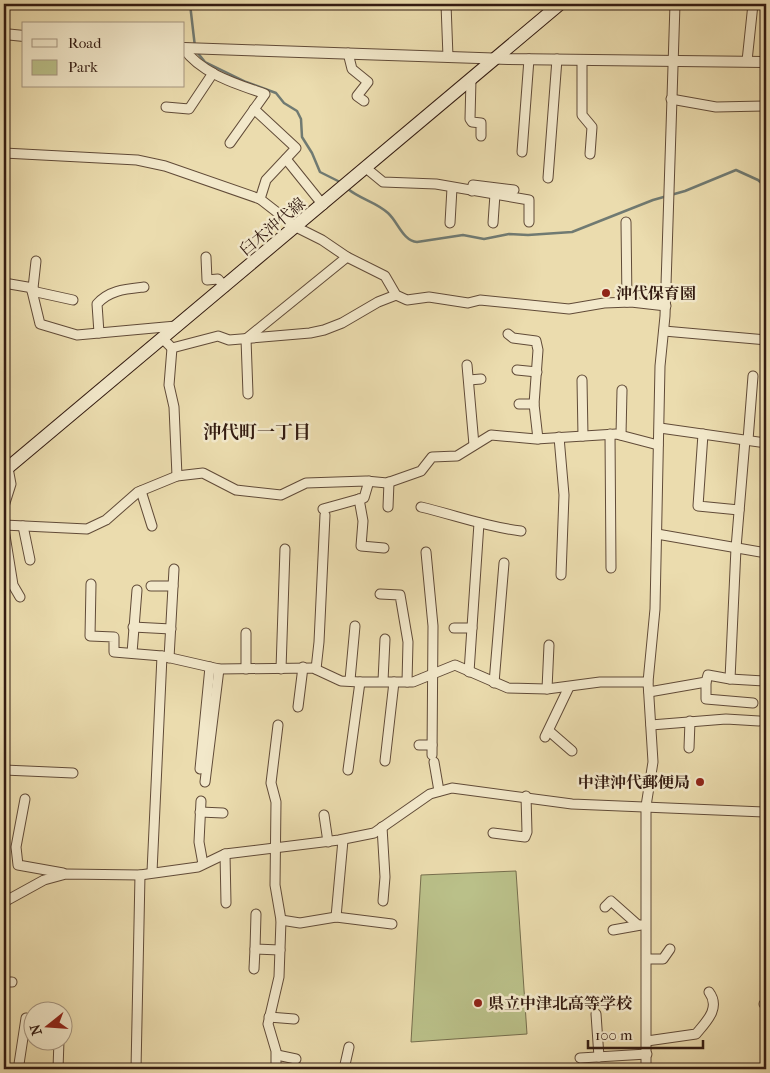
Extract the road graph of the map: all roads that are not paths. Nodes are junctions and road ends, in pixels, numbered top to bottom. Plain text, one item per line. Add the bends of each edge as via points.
1 (446, 4) edge
2 (560, 4) edge
3 (675, 4) edge
4 (752, 4) edge
5 (4, 34) edge
6 (22, 36) edge
7 (185, 48) edge
8 (185, 50) edge
9 (348, 53) junction
10 (448, 57) junction
11 (496, 58) junction
12 (528, 59) junction
13 (558, 59) junction
14 (582, 60) junction
15 (672, 61) junction
16 (747, 61) junction
17 (766, 62) edge
18 (213, 73) junction
19 (471, 79) junction
20 (671, 99) junction
21 (364, 101) dead end
22 (766, 106) edge
23 (166, 107) dead end
24 (254, 109) junction
25 (481, 136) dead end
26 (230, 143) dead end
27 (4, 152) edge
28 (522, 152) dead end
29 (590, 154) dead end
30 (286, 159) junction
31 (366, 168) junction
32 (548, 178) dead end
33 (452, 188) junction
34 (514, 190) dead end
35 (472, 191) junction
36 (495, 194) junction
37 (260, 199) junction
38 (322, 205) junction
39 (529, 222) dead end
40 (626, 222) dead end
41 (450, 223) dead end
42 (493, 223) dead end
43 (296, 227) junction
44 (206, 257) dead end
45 (347, 257) junction
46 (36, 261) dead end
47 (4, 284) edge
48 (144, 287) dead end
49 (225, 287) junction
50 (32, 290) junction
51 (396, 295) junction
52 (73, 300) dead end
53 (627, 302) junction
54 (666, 306) junction
55 (179, 326) junction
56 (664, 331) junction
57 (98, 333) junction
58 (508, 334) dead end
59 (163, 339) junction
60 (246, 339) junction
61 (766, 340) edge
62 (172, 348) junction
63 (467, 365) dead end
64 (517, 370) dead end
65 (537, 372) junction
66 (752, 376) dead end
67 (481, 379) dead end
68 (469, 380) junction
69 (582, 380) dead end
70 (622, 390) dead end
71 (248, 394) dead end
72 (519, 404) dead end
73 (534, 404) junction
74 (660, 428) junction
75 (610, 434) junction
76 (703, 434) junction
77 (621, 435) junction
78 (583, 436) junction
79 (559, 437) junction
80 (538, 439) junction
81 (747, 440) junction
82 (766, 443) edge
83 (658, 444) junction
84 (474, 446) junction
85 (6, 469) edge
86 (177, 476) junction
87 (369, 481) junction
88 (389, 482) junction
89 (141, 491) junction
90 (359, 499) junction
91 (4, 506) edge
92 (388, 507) dead end
93 (421, 507) dead end
94 (739, 510) junction
95 (479, 523) junction
96 (23, 526) junction
97 (152, 526) dead end
98 (4, 527) edge
99 (516, 533) dead end
100 (657, 534) junction
101 (384, 548) dead end
102 (736, 548) junction
103 (285, 549) dead end
104 (426, 552) dead end
105 (766, 553) edge
106 (30, 560) dead end
107 (504, 563) dead end
108 (611, 568) dead end
109 (174, 569) dead end
110 (561, 575) dead end
111 (91, 584) dead end
112 (151, 586) dead end
113 (173, 586) junction
114 (137, 590) dead end
115 (380, 594) dead end
116 (20, 598) dead end
117 (355, 626) dead end
118 (133, 627) junction
119 (454, 628) dead end
120 (472, 628) junction
121 (171, 629) junction
122 (246, 633) dead end
123 (385, 639) dead end
124 (549, 645) dead end
125 (132, 653) junction
126 (166, 657) junction
127 (215, 668) junction
128 (303, 668) junction
129 (246, 669) junction
130 (281, 669) junction
131 (316, 669) junction
132 (469, 672) junction
133 (434, 673) junction
134 (730, 679) junction
135 (350, 680) junction
136 (384, 681) junction
137 (766, 681) edge
138 (360, 682) junction
139 (394, 682) junction
140 (407, 682) junction
141 (648, 682) junction
142 (706, 682) junction
143 (494, 683) junction
144 (569, 687) junction
145 (547, 689) junction
146 (650, 692) junction
147 (754, 703) dead end
148 (298, 707) dead end
149 (690, 721) junction
150 (759, 721) dead end
151 (651, 724) junction
152 (278, 725) dead end
153 (419, 745) dead end
154 (432, 745) junction
155 (689, 748) dead end
156 (572, 751) dead end
157 (385, 761) dead end
158 (200, 769) dead end
159 (4, 770) edge
160 (348, 770) dead end
161 (73, 773) dead end
162 (205, 782) dead end
163 (439, 791) junction
164 (526, 796) junction
165 (24, 799) dead end
166 (201, 801) dead end
167 (646, 806) junction
168 (200, 812) junction
169 (766, 812) edge
170 (223, 813) dead end
171 (324, 815) dead end
172 (382, 827) junction
173 (493, 833) dead end
174 (343, 840) junction
175 (328, 842) junction
176 (275, 847) junction
177 (225, 854) junction
178 (203, 864) junction
179 (152, 872) junction
180 (66, 874) junction
181 (140, 874) junction
182 (383, 901) dead end
183 (4, 902) edge
184 (226, 903) dead end
185 (606, 907) dead end
186 (256, 914) dead end
187 (336, 917) junction
188 (281, 920) junction
189 (392, 924) dead end
190 (642, 924) junction
191 (614, 930) dead end
192 (255, 949) junction
193 (670, 949) dead end
194 (280, 950) junction
195 (647, 959) junction
196 (254, 969) dead end
197 (709, 992) dead end
198 (596, 1014) dead end
199 (269, 1017) junction
200 (294, 1019) dead end
201 (647, 1041) junction
202 (22, 1044) edge
203 (349, 1047) dead end
204 (59, 1050) edge
205 (647, 1054) junction
206 (277, 1056) junction
207 (599, 1057) junction
208 (580, 1058) dead end
209 (296, 1060) dead end
210 (20, 1069) edge
211 (58, 1069) edge
212 (136, 1069) edge
213 (193, 1069) edge
214 (208, 1069) edge
215 (276, 1069) edge
216 (344, 1069) edge
217 (646, 1069) edge

1 - 10 street
2 - 11 main road, 臼木沖代線
3 - 15 street
4 - 16 street
5 - 6 street
7 - 9 street
8 - 18 street via 192,61
9 - 10 street
9 - 21 street via 352,69 368,82 357,96
10 - 11 street
11 - 12 street
11 - 19 main road, 臼木沖代線
12 - 13 street
12 - 28 street
13 - 14 street
13 - 32 street
14 - 15 street
14 - 29 street via 582,115 592,127
15 - 16 street
15 - 20 street
16 - 17 street
18 - 23 street via 189,109
18 - 24 street via 265,94
19 - 25 street via 470,119 481,123
19 - 31 main road, 臼木沖代線
20 - 22 street via 716,107
20 - 54 street
24 - 26 street
24 - 30 street via 296,148
27 - 37 street via 138,160 165,166
30 - 37 street via 266,180
30 - 38 street
31 - 33 street via 383,182 436,184
31 - 38 main road, 臼木沖代線
33 - 35 street
33 - 41 street
34 - 35 street via 473,185
35 - 36 street
36 - 39 street via 529,200
36 - 42 street
37 - 43 street
38 - 43 main road, 臼木沖代線
40 - 53 street
43 - 45 street
43 - 49 main road, 臼木沖代線
44 - 49 street via 207,280 218,279
45 - 51 street via 385,276
45 - 60 street
46 - 50 street
47 - 50 street
48 - 57 street via 112,292 100,300 97,304
49 - 55 main road, 臼木沖代線
50 - 52 street
50 - 57 street via 40,324 77,335
51 - 53 street via 407,300 430,297 468,303 480,300 569,309
51 - 60 street via 324,330
53 - 54 street
54 - 56 street
55 - 57 street
55 - 59 main road, 臼木沖代線
56 - 61 street
56 - 74 street via 660,366
58 - 65 street via 512,338 536,341
59 - 62 street
59 - 85 main road, 臼木沖代線
60 - 62 street via 229,340 218,336
60 - 71 street
62 - 86 street via 169,385 174,408
63 - 68 street
64 - 65 street
65 - 73 street
66 - 81 street
67 - 68 street
68 - 84 street
69 - 78 street
70 - 77 street
72 - 73 street
73 - 80 street
74 - 76 street
74 - 83 street
75 - 77 street
75 - 78 street
75 - 108 street
76 - 81 street
76 - 94 street via 698,506
77 - 83 street
78 - 79 street
79 - 80 street
79 - 110 street via 564,495
80 - 84 street via 491,435
81 - 82 street
81 - 94 street
83 - 100 street
84 - 88 street via 457,456 432,457 421,471
85 - 91 street via 11,484
86 - 87 street via 203,473 236,490 281,495 306,483
86 - 89 street
87 - 88 street
87 - 90 street via 364,498
88 - 92 street
89 - 96 street via 106,520 87,529
89 - 97 street
90 - 101 street via 363,521 361,546
90 - 131 street via 324,512 320,642
93 - 95 street
94 - 102 street
95 - 99 street
95 - 120 street
96 - 98 street
96 - 106 street
98 - 116 street via 13,585
100 - 102 street
100 - 141 street
102 - 105 street
102 - 134 street
103 - 130 street
104 - 133 street
107 - 143 street
109 - 113 street
111 - 125 street via 90,636 114,637 114,652
112 - 113 street
113 - 121 street
114 - 118 street
115 - 140 street via 400,595 408,642
117 - 135 street
118 - 121 street
118 - 125 street
119 - 120 street
120 - 132 street
121 - 126 street
122 - 129 street
123 - 136 street
124 - 145 street
125 - 126 street
126 - 127 street
126 - 179 street
127 - 129 street
127 - 158 street
127 - 162 street
128 - 130 street
128 - 131 street
128 - 148 street
129 - 130 street
131 - 135 street via 341,680
132 - 133 street via 455,665
132 - 143 street
133 - 140 street via 421,680
133 - 154 street
134 - 137 street
134 - 142 street via 708,675
135 - 138 street
136 - 138 street
136 - 139 street
138 - 160 street
139 - 140 street
139 - 157 street
141 - 144 street via 600,682
141 - 146 street
142 - 146 street
142 - 147 street via 706,699
143 - 145 street via 508,688
144 - 145 street
144 - 156 street via 547,734
146 - 151 street
149 - 150 street via 726,718
149 - 151 street
149 - 155 street
151 - 167 street via 653,762
152 - 176 street via 271,783 276,802
153 - 154 street
154 - 163 street
159 - 161 street
163 - 164 street via 452,788
163 - 172 street
164 - 167 street via 572,804
164 - 173 street via 525,837
165 - 180 street via 16,847 18,865
166 - 168 street
167 - 169 street
167 - 190 street
168 - 170 street
168 - 178 street via 199,842
171 - 175 street
172 - 174 street via 374,833
172 - 182 street
174 - 175 street
174 - 187 street
175 - 176 street
176 - 177 street
176 - 188 street via 274,885
177 - 178 street
177 - 184 street
178 - 179 street
179 - 181 street
180 - 181 street
180 - 183 street via 44,880
181 - 212 street
185 - 190 street via 610,901
186 - 192 street
187 - 188 street via 300,922
187 - 189 street
188 - 194 street
190 - 191 street
190 - 195 street
192 - 194 street
192 - 196 street
193 - 195 street via 663,959
194 - 199 street via 279,977
195 - 201 street
197 - 201 street via 713,997 713,1014 696,1034
198 - 207 street
199 - 200 street
199 - 206 street
201 - 205 street
202 - 210 street
203 - 216 street
204 - 211 street
205 - 207 street
205 - 217 street
206 - 209 street
206 - 215 street
207 - 208 street
213 - 214 street

